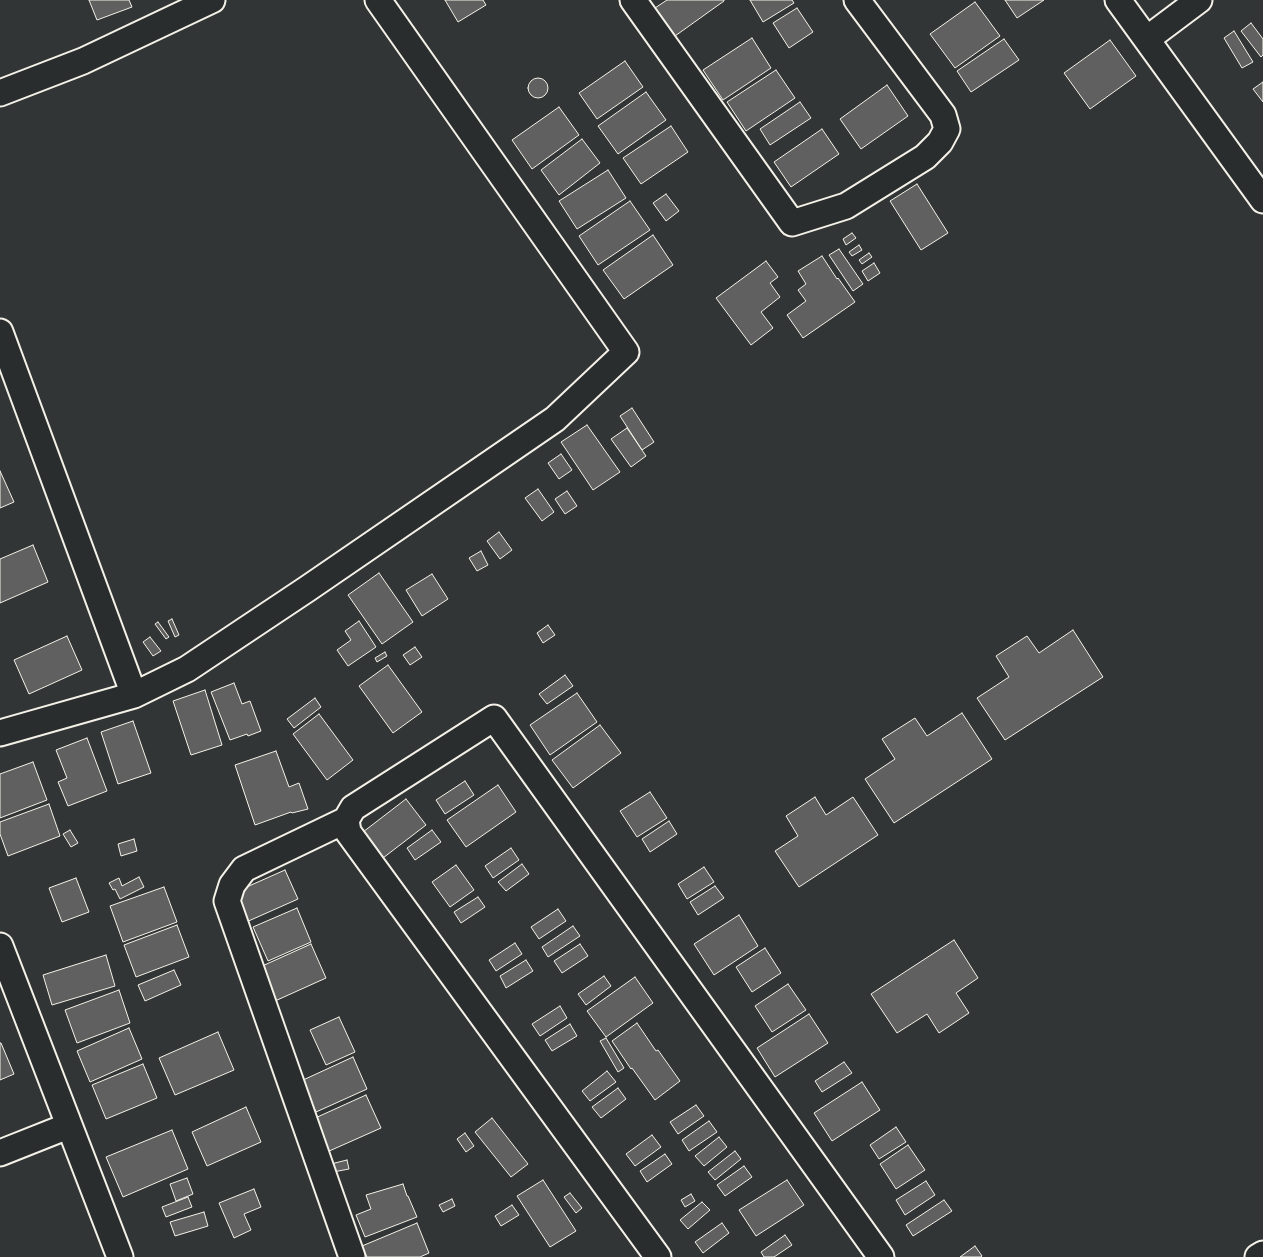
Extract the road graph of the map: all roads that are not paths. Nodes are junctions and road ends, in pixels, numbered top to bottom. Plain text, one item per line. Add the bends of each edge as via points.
1 (212, 0) edge
2 (378, 0) edge
3 (633, 0) edge
4 (857, 0) edge
5 (1118, 0) edge
6 (1199, 0) edge
7 (1147, 39) junction
8 (0, 93) edge
9 (1259, 185) edge
10 (0, 332) edge
11 (134, 695) junction
12 (0, 733) edge
13 (346, 820) junction
14 (0, 946) edge
15 (68, 1126) junction
16 (0, 1153) edge
17 (1263, 1254) edge
18 (120, 1257) edge
19 (352, 1257) edge
20 (658, 1257) edge
21 (881, 1257) edge
22 (1258, 1257) edge

1 - 8 street via 84,61
2 - 11 street via 626,352 555,419 187,669
3 - 4 street via 792,223 846,206 925,157 940,142 947,129 943,115
5 - 7 street
6 - 7 street
7 - 9 street
10 - 11 street
11 - 12 street
13 - 19 street via 244,869 232,885 227,901
13 - 20 street via 348,832
13 - 21 street via 352,808 494,718
14 - 15 street
15 - 16 street
15 - 18 street
17 - 22 street

